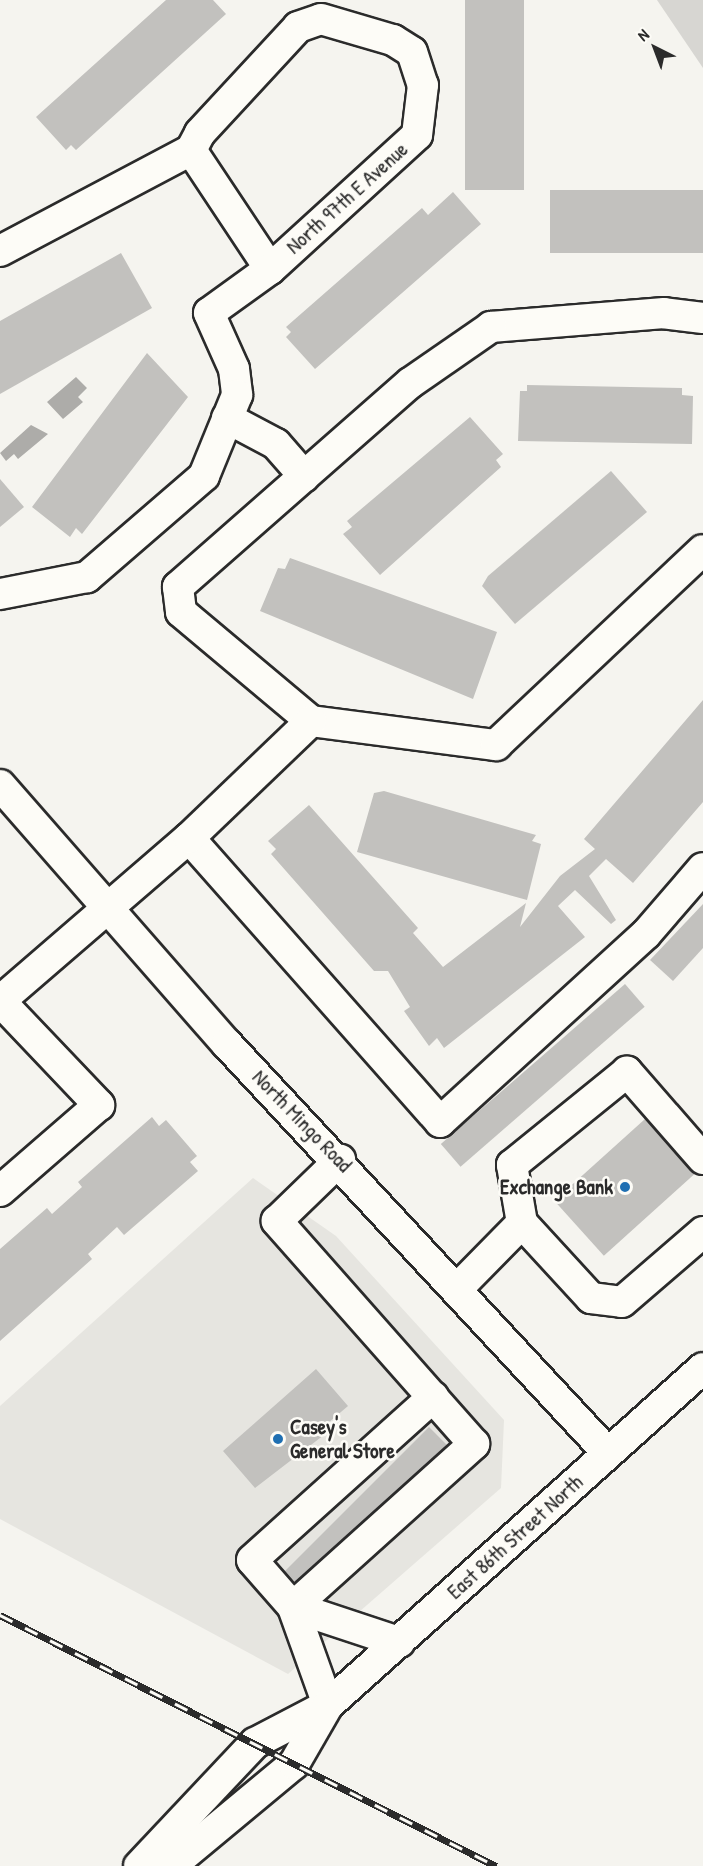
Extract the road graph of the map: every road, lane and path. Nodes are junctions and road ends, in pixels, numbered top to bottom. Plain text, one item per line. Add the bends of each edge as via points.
1 (191, 150) junction
2 (0, 251) edge
3 (270, 269) junction
4 (703, 318) edge
5 (227, 418) junction
6 (304, 476) junction
7 (698, 565) edge
8 (0, 594) edge
9 (311, 721) junction
10 (0, 785) edge
11 (189, 837) junction
12 (703, 868) edge
13 (106, 909) junction
14 (0, 1001) edge
15 (703, 1159) edge
16 (340, 1160) junction
17 (0, 1191) edge
18 (522, 1223) junction
19 (703, 1232) edge
20 (459, 1287) junction
21 (703, 1368) edge
22 (433, 1397) junction
23 (608, 1453) junction
24 (293, 1606) junction
25 (399, 1642) junction
26 (328, 1706) junction
27 (139, 1866) edge
28 (171, 1866) edge

1 - 2 street, North 97th E Avenue
1 - 3 street, North 97th E Avenue
1 - 3 street, North 97th E Avenue via 200,133 298,27 321,19 393,40 412,52 423,85 417,135
3 - 5 street, North 97th E Avenue via 209,313 234,369 237,395
4 - 6 street via 664,313 491,327 410,383
5 - 6 street via 276,444
5 - 8 street, North 97th E Avenue via 204,476 119,554 87,577
6 - 9 street via 178,587 181,612
7 - 9 street via 496,745
9 - 11 street
10 - 13 street, North Mingo Road
11 - 12 street via 440,1122 646,934
11 - 13 street
13 - 14 street
13 - 16 street, North Mingo Road
14 - 17 street via 99,1105
15 - 18 street via 627,1072 512,1166
16 - 20 street, North Mingo Road
16 - 22 street via 277,1221
18 - 19 street via 581,1290 606,1303 622,1302
18 - 20 street
20 - 23 street, North Mingo Road
21 - 23 street, East 86th Street North
22 - 24 street via 252,1560
22 - 24 street via 474,1444
23 - 25 street, East 86th Street North
24 - 25 street
24 - 26 street
25 - 26 street, East 86th Street North
26 - 27 street, East 86th Street North via 255,1743
26 - 28 street, East 86th Street North via 294,1764

